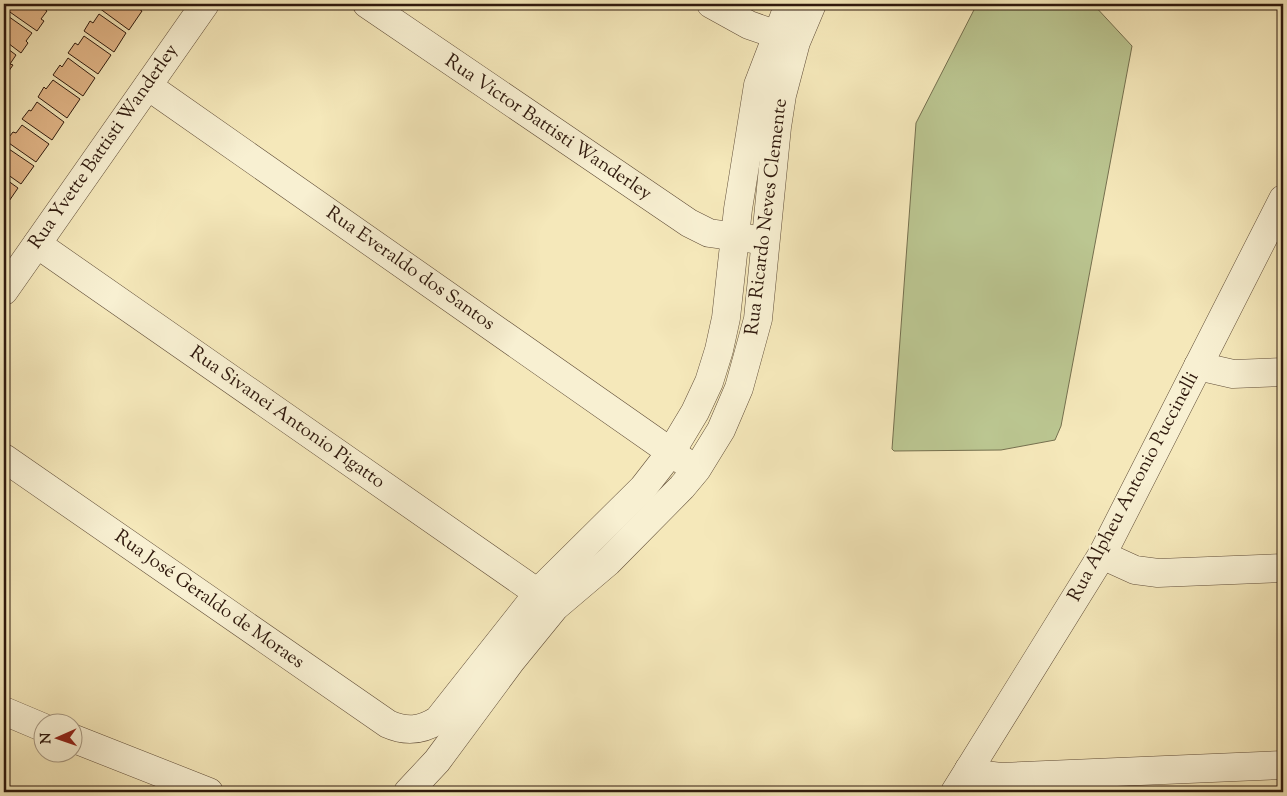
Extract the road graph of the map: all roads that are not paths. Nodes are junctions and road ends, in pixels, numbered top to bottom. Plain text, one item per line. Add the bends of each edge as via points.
1 (205, 4) edge
2 (367, 4) edge
3 (711, 4) edge
4 (789, 4) edge
5 (812, 4) edge
6 (786, 38) junction
7 (148, 86) junction
8 (1283, 199) edge
9 (736, 237) junction
10 (766, 241) junction
11 (37, 244) junction
12 (4, 291) edge
13 (1198, 366) junction
14 (1283, 372) edge
15 (671, 452) junction
16 (4, 458) edge
17 (697, 469) junction
18 (1102, 555) junction
19 (1283, 568) edge
20 (547, 600) junction
21 (4, 711) edge
22 (32, 722) edge
23 (418, 729) joint
24 (82, 742) edge
25 (1283, 765) edge
26 (969, 769) junction
27 (209, 792) edge
28 (408, 792) edge
29 (955, 792) edge

1 - 7 street, Rua Yvette Battisti Wanderley
2 - 9 street, Rua Victor Battisti Wanderley via 689,224 709,233
3 - 6 street via 749,25
4 - 6 street, Rua Ricardo Neves Clemente
5 - 6 street, Rua Ricardo Neves Clemente
6 - 9 street, Rua Ricardo Neves Clemente via 758,85
6 - 10 street, Rua Ricardo Neves Clemente
7 - 11 street, Rua Yvette Battisti Wanderley
7 - 15 street, Rua Everaldo dos Santos
8 - 13 street, Rua Alpheu Antonio Puccinelli
9 - 10 street, Rua Victor Battisti Wanderley
9 - 15 street, Rua Ricardo Neves Clemente via 719,350 695,412
10 - 17 street, Rua Ricardo Neves Clemente via 758,320 739,388 722,430
11 - 12 street, Rua Yvette Battisti Wanderley
11 - 20 street, Rua Sivanei Antonio Pigatto
13 - 14 street via 1233,374
13 - 18 street, Rua Alpheu Antonio Puccinelli
15 - 17 street, Rua Everaldo dos Santos
15 - 20 street, Rua Ricardo Neves Clemente
16 - 23 street, Rua José Geraldo de Moraes via 388,724 402,729
17 - 20 street, Rua Ricardo Neves Clemente via 608,562
18 - 19 street via 1135,570 1158,573
18 - 26 street, Rua Alpheu Antonio Puccinelli
20 - 23 street, Rua Ricardo Neves Clemente via 438,720
20 - 28 street, Rua Ricardo Neves Clemente via 511,661 437,761
21 - 22 street
24 - 27 street
25 - 26 street via 1001,777
26 - 29 street, Rua Alpheu Antonio Puccinelli

